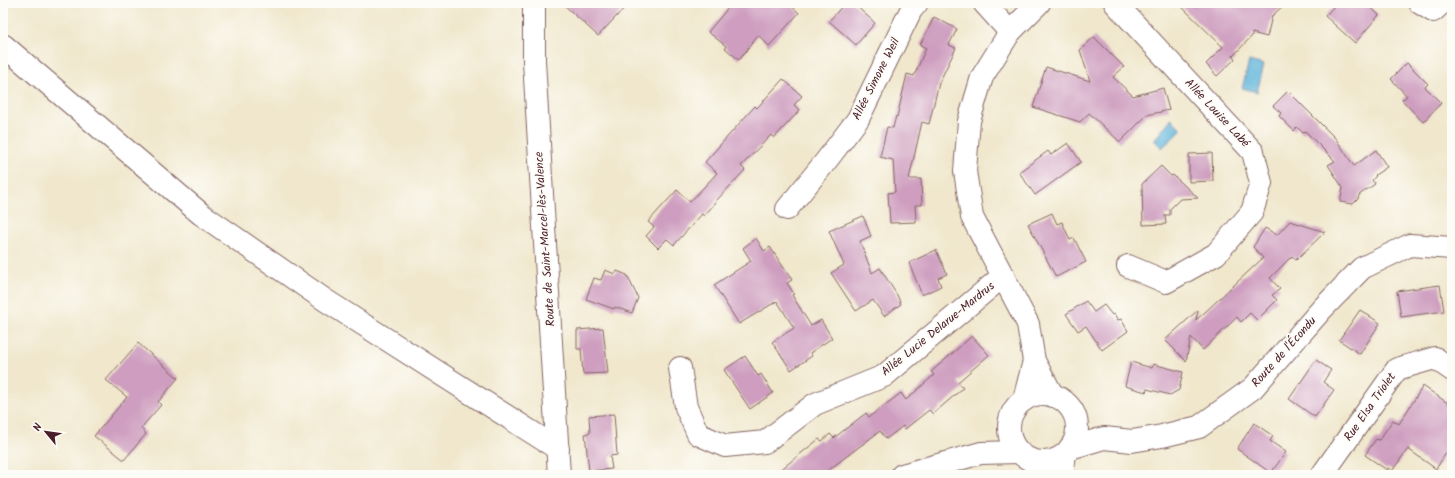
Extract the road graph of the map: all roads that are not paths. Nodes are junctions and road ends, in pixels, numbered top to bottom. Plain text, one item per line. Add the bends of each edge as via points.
1 (534, 3) edge
2 (917, 3) edge
3 (984, 3) edge
4 (1039, 3) edge
5 (1115, 3) edge
6 (1420, 3) edge
7 (1442, 3) edge
8 (1010, 32) junction
9 (3, 45) edge
10 (787, 208) dead end
11 (1452, 248) edge
12 (1128, 266) dead end
13 (1003, 276) junction
14 (1034, 361) junction
15 (680, 368) dead end
16 (1452, 370) edge
17 (1053, 396) junction
18 (1024, 400) junction
19 (1075, 418) junction
20 (1010, 421) junction
21 (1104, 438) junction
22 (558, 449) junction
23 (981, 453) junction
24 (1065, 459) edge
25 (1031, 462) edge
26 (911, 473) edge
27 (559, 475) edge
28 (1322, 475) edge

1 - 22 street, Route de Saint-Marcel-lès-Valence via 534,62
2 - 10 street, Allée Simone Weil via 911,10 858,119
3 - 8 street
4 - 8 street
5 - 12 street, Allée Louise Labé via 1253,152 1261,183 1252,212 1216,254 1166,282
6 - 7 street via 1432,11
8 - 13 street via 982,77 969,121 965,171 972,218
9 - 22 street via 201,214 325,300
11 - 21 street, Route de l'Écondu via 1410,245 1362,268 1322,309 1253,388 1199,426 1132,441
13 - 14 street via 1028,324
13 - 15 street, Allée Lucie Delarue-Mardrus via 884,376 815,404 765,442 726,446 698,434 686,407
14 - 17 street
14 - 18 street
16 - 28 street, Rue Elsa Triolet via 1435,358 1397,369
17 - 18 street via 1043,394
17 - 19 street, Route de l'Écondu via 1067,405
18 - 20 street
19 - 21 street, Route de l'Écondu
19 - 24 street via 1076,434
20 - 23 street
20 - 25 street via 1009,432 1012,442
21 - 24 street, Route de l'Écondu
22 - 27 street, Route de Saint-Marcel-lès-Valence
23 - 25 street, Route de l'Écondu
23 - 26 street, Route de l'Écondu
24 - 25 street, Route de l'Écondu

